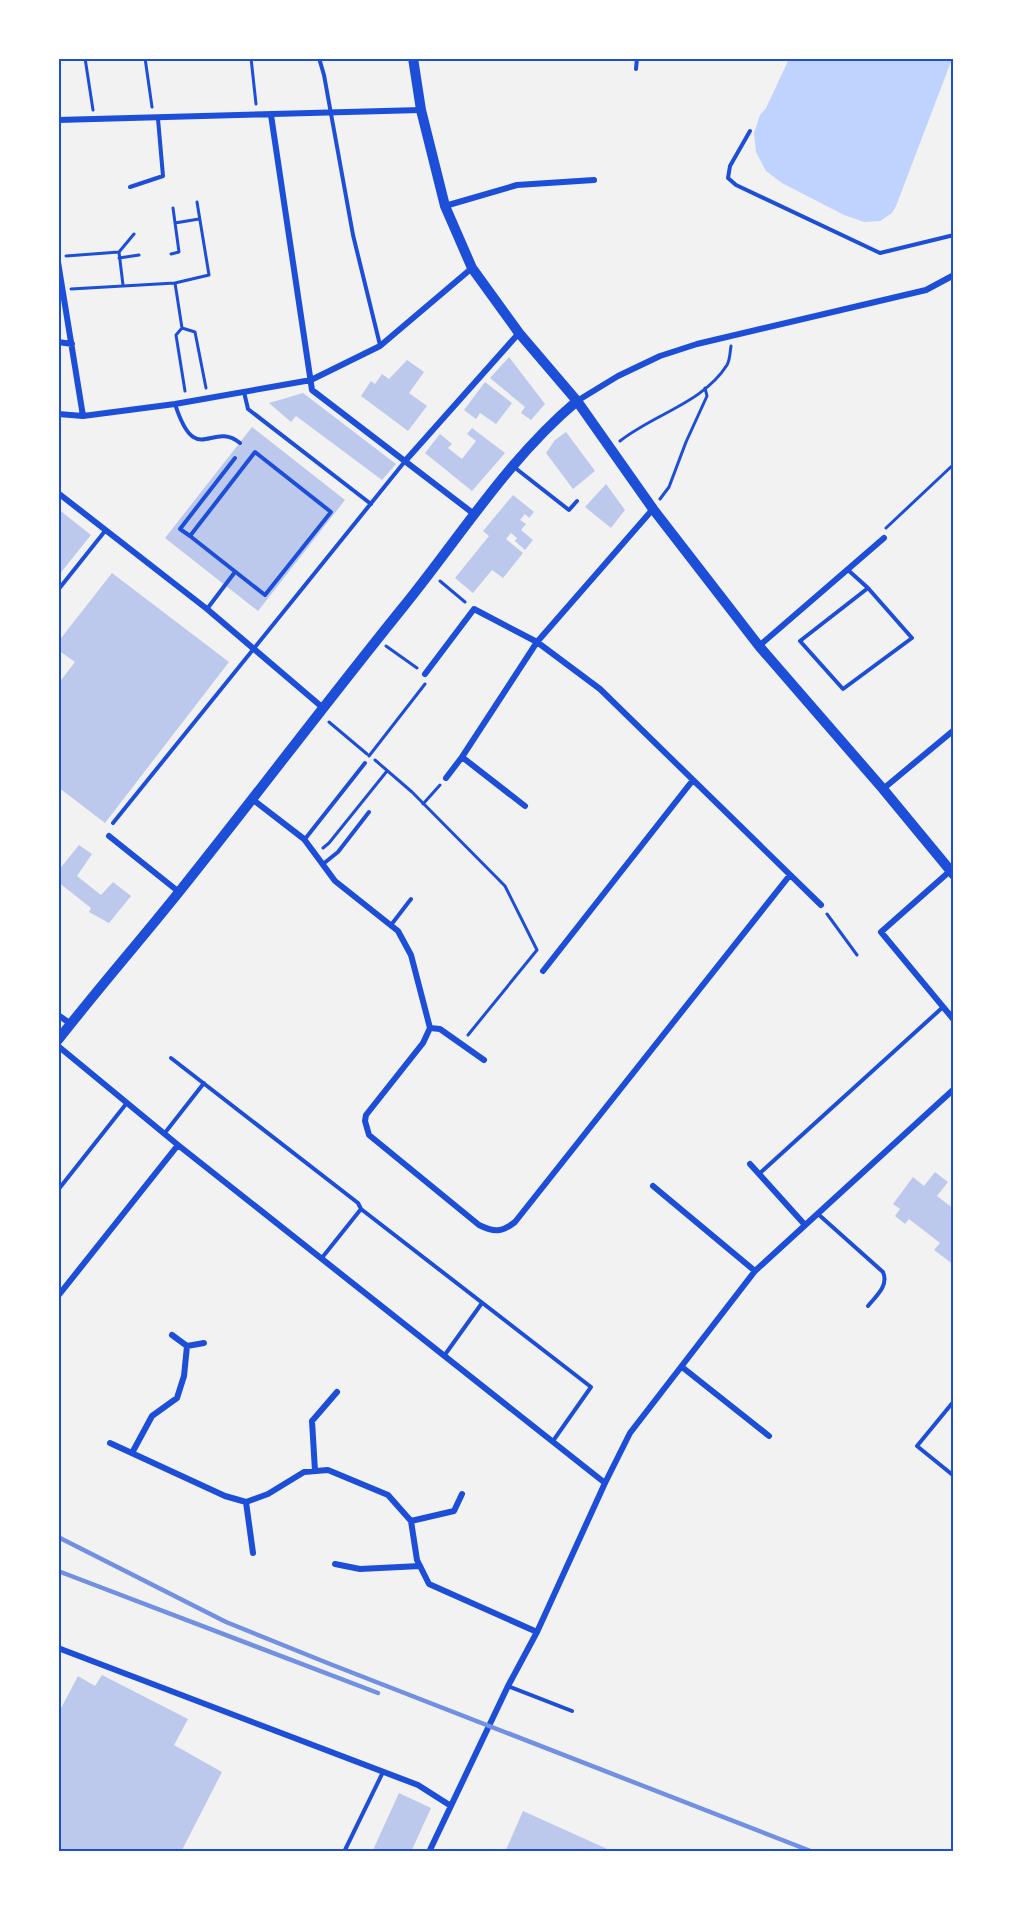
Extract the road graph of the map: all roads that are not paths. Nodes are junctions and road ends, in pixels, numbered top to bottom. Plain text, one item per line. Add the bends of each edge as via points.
1 (319, 58) edge
2 (413, 58) edge
3 (637, 58) edge
4 (636, 69) dead end
5 (420, 110) junction
6 (331, 113) junction
7 (271, 115) junction
8 (156, 119) junction
9 (58, 120) edge
10 (750, 131) dead end
11 (594, 180) dead end
12 (130, 187) dead end
13 (445, 206) junction
14 (954, 235) edge
15 (58, 262) edge
16 (472, 268) junction
17 (954, 275) edge
18 (60, 278) edge
19 (519, 333) junction
20 (58, 342) edge
21 (72, 344) junction
22 (380, 346) junction
23 (311, 380) junction
24 (243, 392) junction
25 (577, 401) junction
26 (175, 404) junction
27 (58, 414) edge
28 (83, 416) junction
29 (240, 443) dead end
30 (236, 458) dead end
31 (406, 460) junction
32 (514, 467) junction
33 (58, 493) edge
34 (577, 501) dead end
35 (371, 504) junction
36 (653, 509) junction
37 (474, 514) junction
38 (105, 531) junction
39 (190, 536) junction
40 (884, 538) road end
41 (848, 570) junction
42 (235, 572) junction
43 (868, 588) junction
44 (58, 590) edge
45 (207, 609) junction
46 (537, 642) junction
47 (759, 646) junction
48 (254, 649) junction
49 (425, 674) road end
50 (322, 707) junction
51 (954, 730) edge
52 (462, 757) junction
53 (365, 763) dead end
54 (446, 778) road end
55 (693, 780) junction
56 (883, 789) junction
57 (252, 799) junction
58 (525, 806) dead end
59 (369, 812) dead end
60 (113, 823) dead end
61 (109, 836) dead end
62 (304, 839) junction
63 (322, 864) junction
64 (952, 873) edge
65 (790, 875) junction
66 (179, 892) junction
67 (411, 899) dead end
68 (821, 905) road end
69 (391, 926) junction
70 (543, 971) dead end
71 (943, 1007) junction
72 (58, 1015) edge
73 (954, 1020) edge
74 (71, 1024) junction
75 (430, 1028) junction
76 (58, 1040) edge
77 (58, 1046) edge
78 (171, 1058) dead end
79 (484, 1060) dead end
80 (204, 1083) junction
81 (954, 1089) edge
82 (126, 1104) junction
83 (164, 1134) junction
84 (178, 1145) junction
85 (750, 1164) dead end
86 (759, 1174) junction
87 (653, 1186) dead end
88 (58, 1190) edge
89 (361, 1209) junction
90 (818, 1213) junction
91 (805, 1225) junction
92 (321, 1259) junction
93 (755, 1271) junction
94 (58, 1296) edge
95 (482, 1303) junction
96 (868, 1306) dead end
97 (172, 1335) dead end
98 (204, 1343) dead end
99 (187, 1346) junction
100 (444, 1356) junction
101 (682, 1367) junction
102 (337, 1392) dead end
103 (954, 1401) edge
104 (949, 1407) junction
105 (954, 1410) edge
106 (769, 1436) dead end
107 (553, 1442) junction
108 (110, 1443) dead end
109 (132, 1453) junction
110 (315, 1471) junction
111 (954, 1476) edge
112 (605, 1483) junction
113 (462, 1494) dead end
114 (246, 1502) junction
115 (411, 1521) junction
116 (253, 1553) dead end
117 (335, 1564) dead end
118 (420, 1566) junction
119 (537, 1632) junction
120 (58, 1648) edge
121 (508, 1686) junction
122 (573, 1711) dead end
123 (383, 1772) junction
124 (451, 1806) junction
125 (344, 1851) edge
126 (429, 1851) edge

1 - 6 lane
2 - 5 main road
3 - 4 lane
5 - 6 street
5 - 13 main road
6 - 7 street
6 - 22 lane via 353,236
7 - 8 street
7 - 23 street
8 - 9 street
8 - 12 lane via 163,176
10 - 14 lane via 730,166 728,178 736,185 880,253
11 - 13 street via 517,185
13 - 16 main road
15 - 18 street
16 - 19 main road
16 - 22 street
17 - 25 street via 926,290 660,356
18 - 21 street
19 - 25 main road
19 - 31 street
20 - 21 street
21 - 28 street
22 - 23 street
23 - 24 street
23 - 31 street via 312,390
24 - 26 street
24 - 35 lane via 248,408
25 - 32 main road
25 - 36 main road
26 - 28 street
26 - 29 lane via 181,424 194,438 223,436
27 - 28 street
30 - 39 lane via 180,528
31 - 35 lane
31 - 37 street
32 - 34 lane via 569,510
32 - 37 main road
33 - 38 street
35 - 48 lane
36 - 46 street
36 - 47 main road
37 - 50 main road
38 - 44 lane
38 - 45 street
39 - 42 lane
39 - 42 lane via 255,452 331,512 265,595
40 - 41 street
41 - 43 lane
41 - 47 street
42 - 45 lane
43 - 43 lane via 912,638 843,689 800,641
45 - 48 street
46 - 49 street via 474,609
46 - 52 street
46 - 55 street via 600,689
47 - 56 main road
48 - 50 street
48 - 60 lane
50 - 57 main road
51 - 56 street
52 - 54 street
52 - 58 street
53 - 62 lane
55 - 65 street
55 - 70 street
56 - 64 main road
57 - 62 street
57 - 66 main road
59 - 63 lane via 338,852
61 - 66 street
62 - 63 street
63 - 69 street via 335,882
64 - 71 street via 881,932
65 - 68 street
65 - 75 street via 515,1222 504,1230 497,1232 479,1225 376,1143 366,1128 366,1115
66 - 74 main road
67 - 69 lane
69 - 75 street via 405,940 411,955
71 - 73 street
71 - 86 lane
72 - 74 street
74 - 76 main road
75 - 79 street via 440,1029
77 - 82 street
78 - 80 lane
80 - 83 lane
80 - 89 lane
81 - 90 street
82 - 83 street
82 - 88 lane
83 - 84 street
84 - 92 street
84 - 94 street
85 - 86 street
86 - 91 street
87 - 93 street
89 - 92 lane
89 - 95 lane
90 - 91 street
90 - 96 lane via 883,1272 883,1288
91 - 93 street
92 - 100 street
93 - 101 street
95 - 100 lane
95 - 107 lane via 591,1386
97 - 99 street
98 - 99 street
99 - 109 street via 177,1398 152,1416
100 - 107 street
101 - 106 street
101 - 112 street via 630,1433
102 - 110 street via 312,1421
103 - 104 lane
104 - 105 lane
104 - 111 lane via 917,1446
107 - 112 street
108 - 109 street
109 - 114 street
110 - 114 street via 304,1472 268,1494
110 - 115 street via 328,1470 388,1495
112 - 119 street
113 - 115 street via 454,1511
114 - 116 street
115 - 118 street
117 - 118 street via 360,1569
118 - 119 street via 429,1584
119 - 121 street
120 - 123 street
121 - 122 lane
121 - 124 street
123 - 124 street via 417,1785
123 - 125 lane
124 - 126 street

